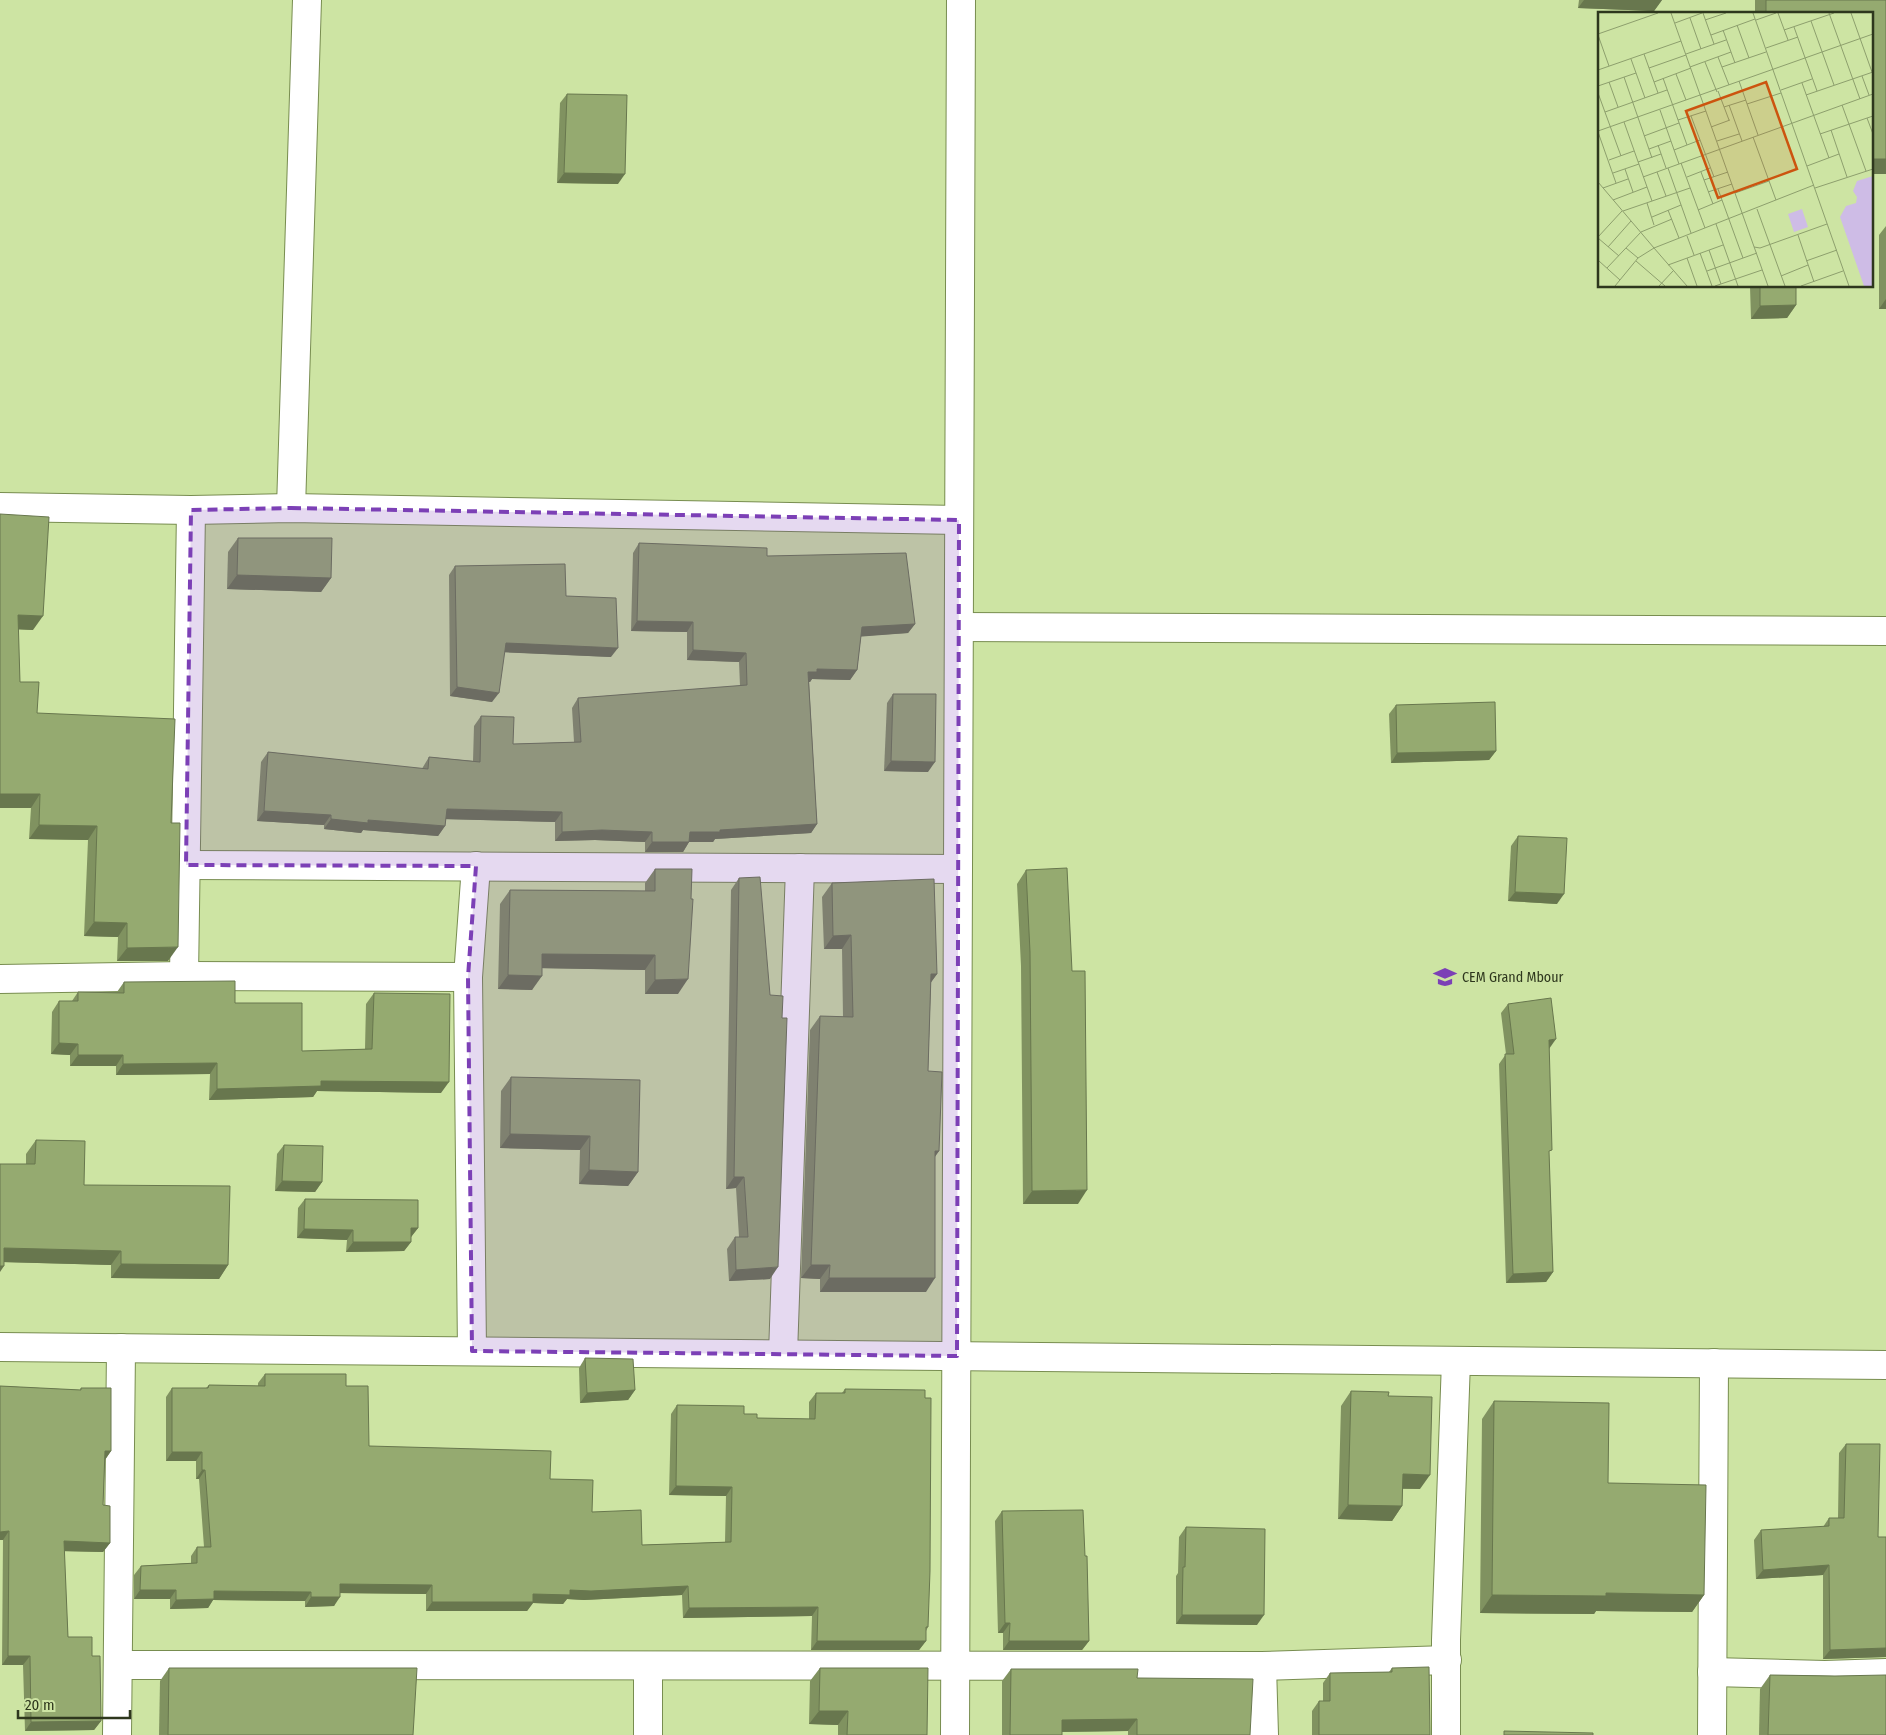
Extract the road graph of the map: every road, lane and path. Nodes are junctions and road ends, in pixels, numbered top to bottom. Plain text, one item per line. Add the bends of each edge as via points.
1 (307, 0) edge
2 (961, 0) edge
3 (0, 507) edge
4 (291, 508) junction
5 (191, 510) junction
6 (959, 520) junction
7 (959, 627) junction
8 (1886, 631) edge
9 (186, 866) junction
10 (476, 866) junction
11 (800, 868) junction
12 (958, 869) junction
13 (184, 976) junction
14 (468, 977) junction
15 (0, 978) edge
16 (0, 1347) edge
17 (121, 1348) junction
18 (472, 1352) junction
19 (782, 1354) junction
20 (957, 1356) junction
21 (1456, 1361) junction
22 (1714, 1363) junction
23 (1886, 1364) edge
24 (1447, 1660) junction
25 (118, 1665) junction
26 (648, 1666) junction
27 (956, 1666) junction
28 (1262, 1666) junction
29 (1712, 1672) junction
30 (1886, 1673) edge
31 (117, 1735) edge
32 (648, 1735) edge
33 (955, 1735) edge
34 (1264, 1735) edge
35 (1446, 1735) edge
36 (1712, 1735) edge

1 - 4 street
2 - 6 street
3 - 5 street
4 - 5 street
4 - 6 street
5 - 9 street
6 - 7 street
7 - 8 street
7 - 12 street
9 - 10 street
9 - 13 street
10 - 11 street
10 - 14 street
11 - 12 street
11 - 19 street
12 - 20 street
13 - 14 street
13 - 15 street
14 - 18 street
16 - 17 street
17 - 18 street
17 - 25 street
18 - 19 street
19 - 20 street
20 - 21 street
20 - 27 street
21 - 22 street
21 - 24 street
22 - 23 street
22 - 29 street
24 - 28 street
24 - 35 street
25 - 26 street
25 - 31 street
26 - 27 street
26 - 32 street
27 - 28 street
27 - 33 street
28 - 34 street
29 - 30 street
29 - 36 street

